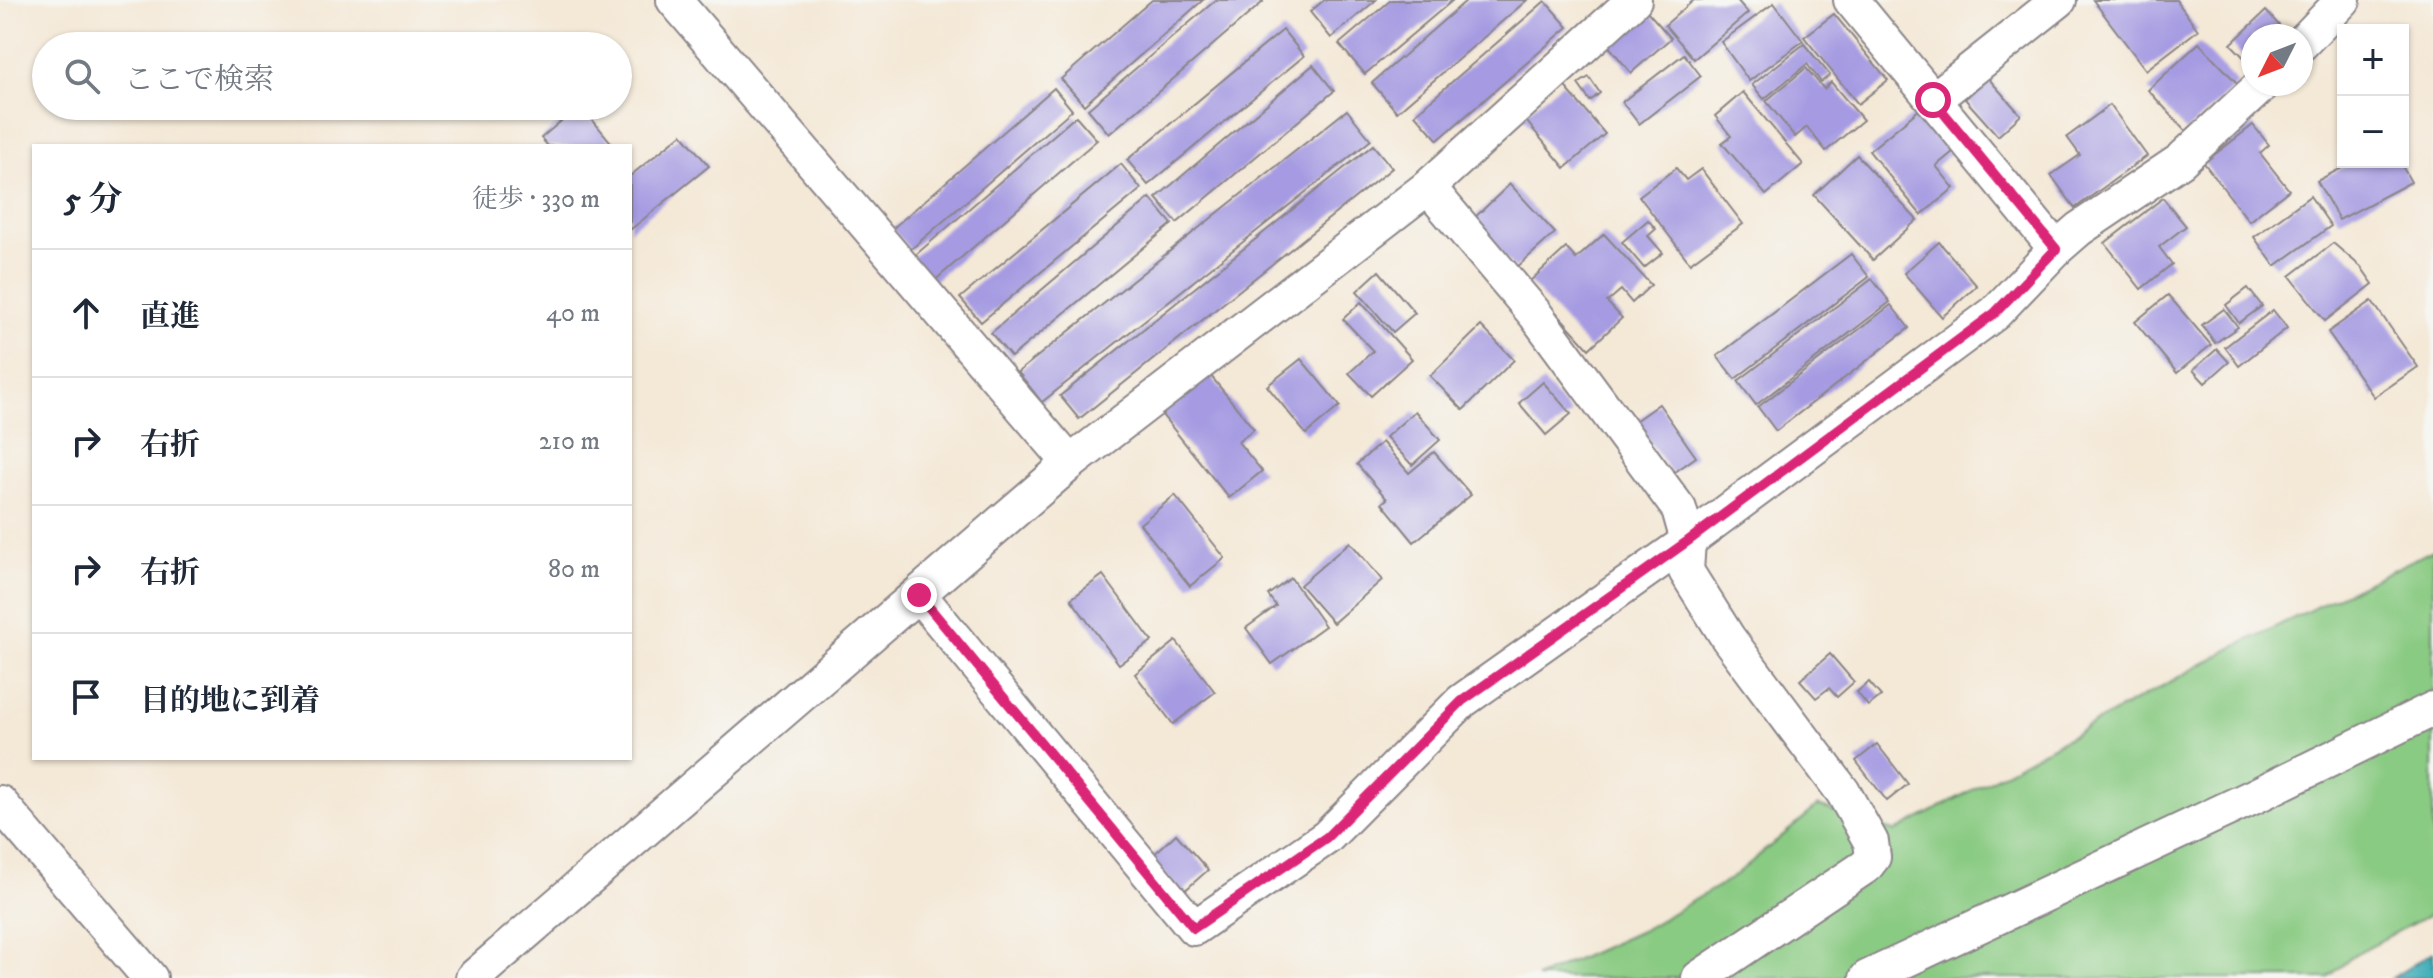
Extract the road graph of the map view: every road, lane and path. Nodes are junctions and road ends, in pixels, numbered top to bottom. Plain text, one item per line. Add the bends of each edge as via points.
1 (674, 0) edge
2 (1634, 0) edge
3 (1851, 0) edge
4 (2059, 0) edge
5 (2343, 0) edge
6 (2313, 31) edge
7 (2251, 96) edge
8 (1933, 100) junction
9 (1428, 187) junction
10 (2056, 249) junction
11 (1070, 463) junction
12 (1688, 541) junction
13 (919, 595) junction
14 (2433, 709) edge
15 (0, 803) edge
16 (150, 978) edge
17 (473, 978) edge
18 (1699, 978) edge
19 (1867, 978) edge

1 - 11 street
2 - 9 street
3 - 8 street
4 - 8 street
5 - 6 street
7 - 10 street via 2180,161
8 - 10 street
9 - 11 street
9 - 12 street via 1535,314 1643,458 1679,509
10 - 12 street via 1995,313
11 - 13 street
12 - 13 street via 1462,701 1327,837 1194,928
12 - 18 street via 1686,571 1728,638 1843,792 1871,842 1873,857
13 - 17 street
14 - 19 street
15 - 16 street

